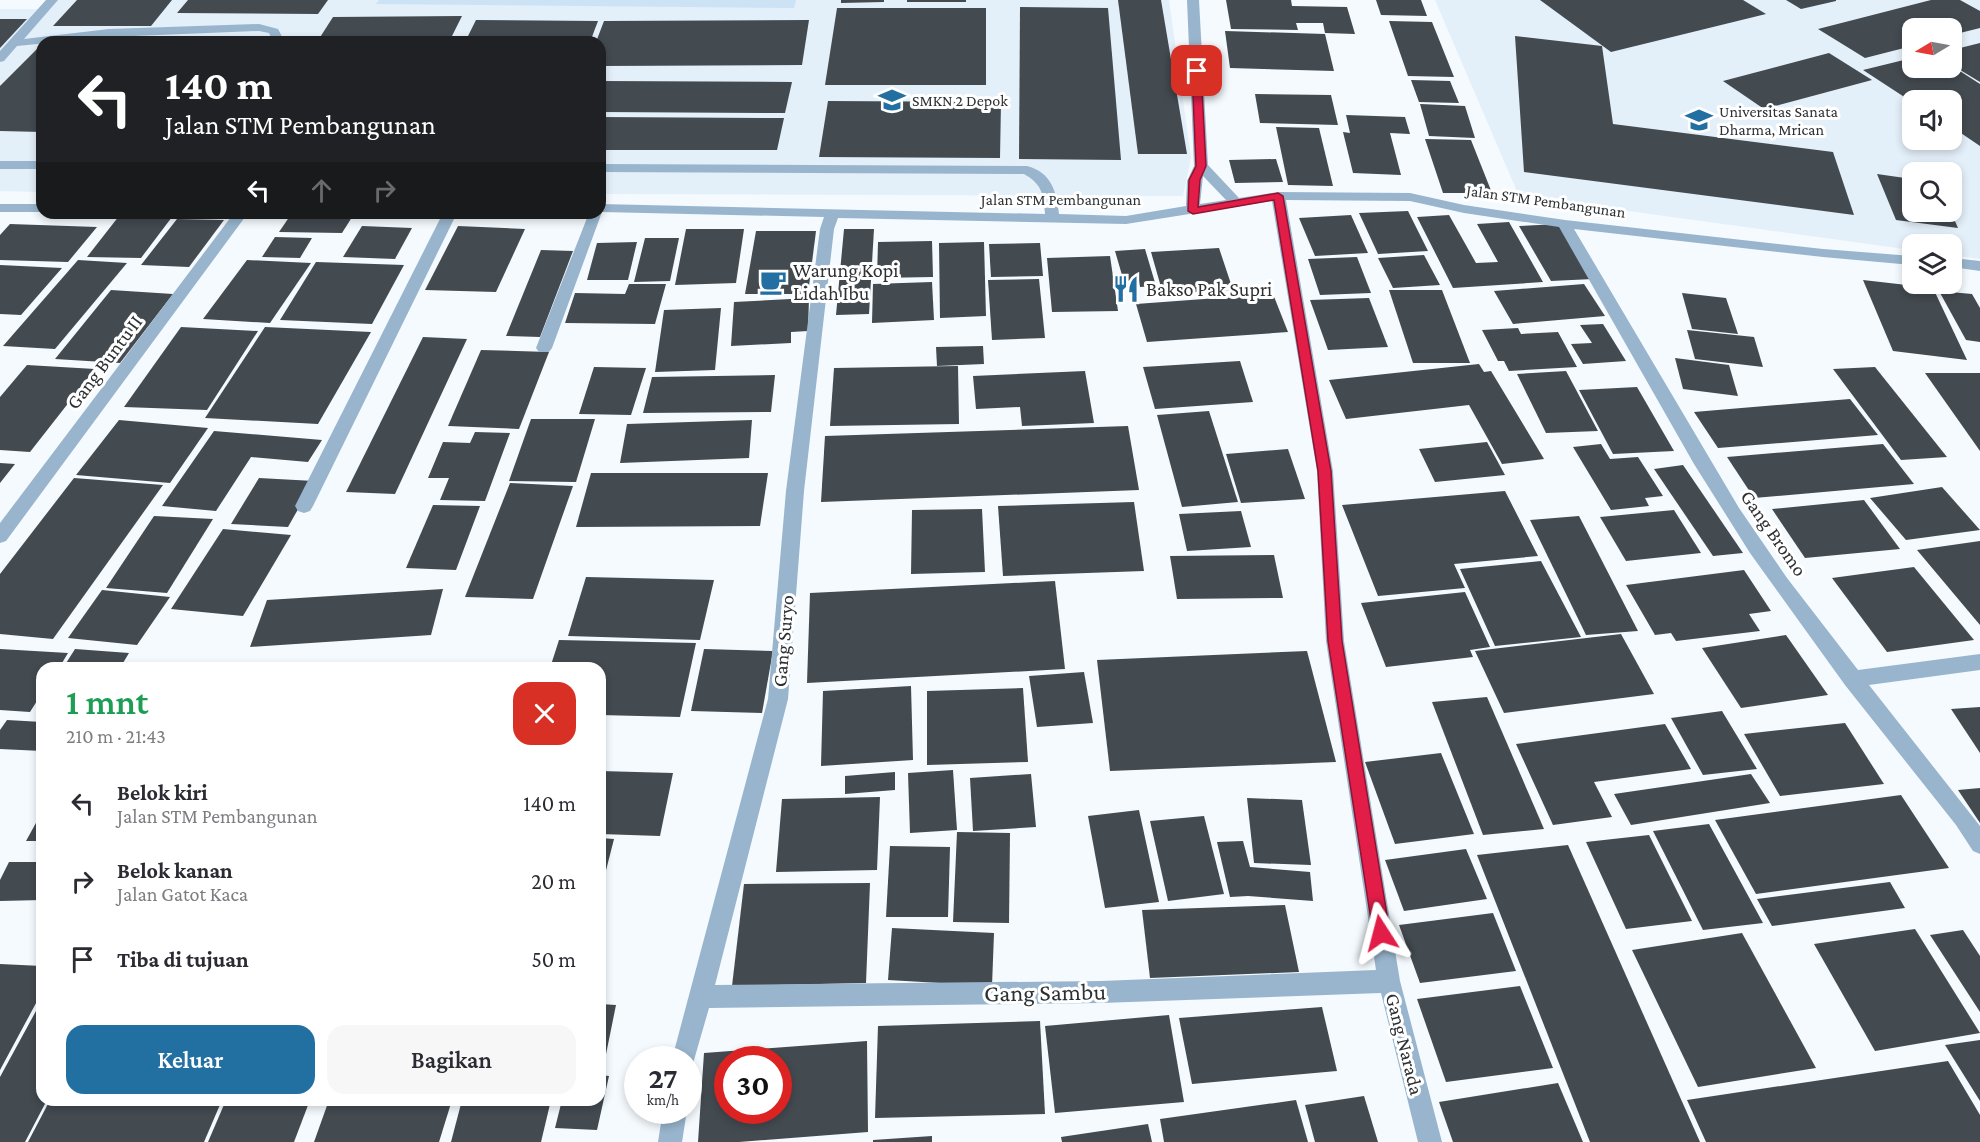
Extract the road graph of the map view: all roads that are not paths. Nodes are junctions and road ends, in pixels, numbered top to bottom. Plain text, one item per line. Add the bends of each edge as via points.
1 (52, 0) edge
2 (1193, 0) edge
3 (81, 36) edge
4 (276, 36) edge
5 (36, 41) edge
6 (15, 43) junction
7 (0, 58) edge
8 (0, 165) edge
9 (36, 165) edge
10 (1201, 166) junction
11 (606, 168) edge
12 (1278, 196) junction
13 (1235, 202) junction
14 (0, 208) edge
15 (36, 208) edge
16 (606, 208) edge
17 (1193, 211) junction
18 (832, 213) junction
19 (237, 219) edge
20 (447, 219) edge
21 (594, 219) edge
22 (1052, 219) junction
23 (1565, 224) junction
24 (1902, 259) edge
25 (1962, 264) edge
26 (1980, 266) edge
27 (544, 348) dead end
28 (304, 506) dead end
29 (0, 536) edge
30 (1980, 662) edge
31 (1852, 679) junction
32 (1980, 844) edge
33 (1389, 981) junction
34 (701, 997) junction
35 (688, 1046) edge
36 (673, 1124) edge
37 (670, 1142) edge
38 (1430, 1142) edge

1 - 6 street
2 - 10 street
3 - 4 street via 259,27 274,31
5 - 6 street
6 - 7 street
8 - 9 street
10 - 13 street
10 - 17 street via 1194,180
11 - 22 street via 1027,170 1042,177 1049,188
12 - 13 street, Jalan STM Pembangunan
12 - 23 street, Jalan STM Pembangunan via 1410,197
12 - 33 street, Gang Narada via 1325,471 1335,641
13 - 17 street, Jalan STM Pembangunan
14 - 15 street
16 - 18 street, Jalan STM Pembangunan
17 - 22 street, Jalan STM Pembangunan via 1126,220
18 - 22 street, Jalan STM Pembangunan
18 - 34 street, Gang Suryo via 795,491 778,699
19 - 29 street, Gang Buntu II
20 - 28 street
21 - 27 street
23 - 24 street, Jalan STM Pembangunan
23 - 31 street, Gang Bromo via 1709,478
25 - 26 street
30 - 31 street
31 - 32 street, Gang Bromo
33 - 34 street, Gang Sambu via 1101,992
33 - 38 street, Gang Narada
34 - 35 street, Gang Suryo
36 - 37 street

